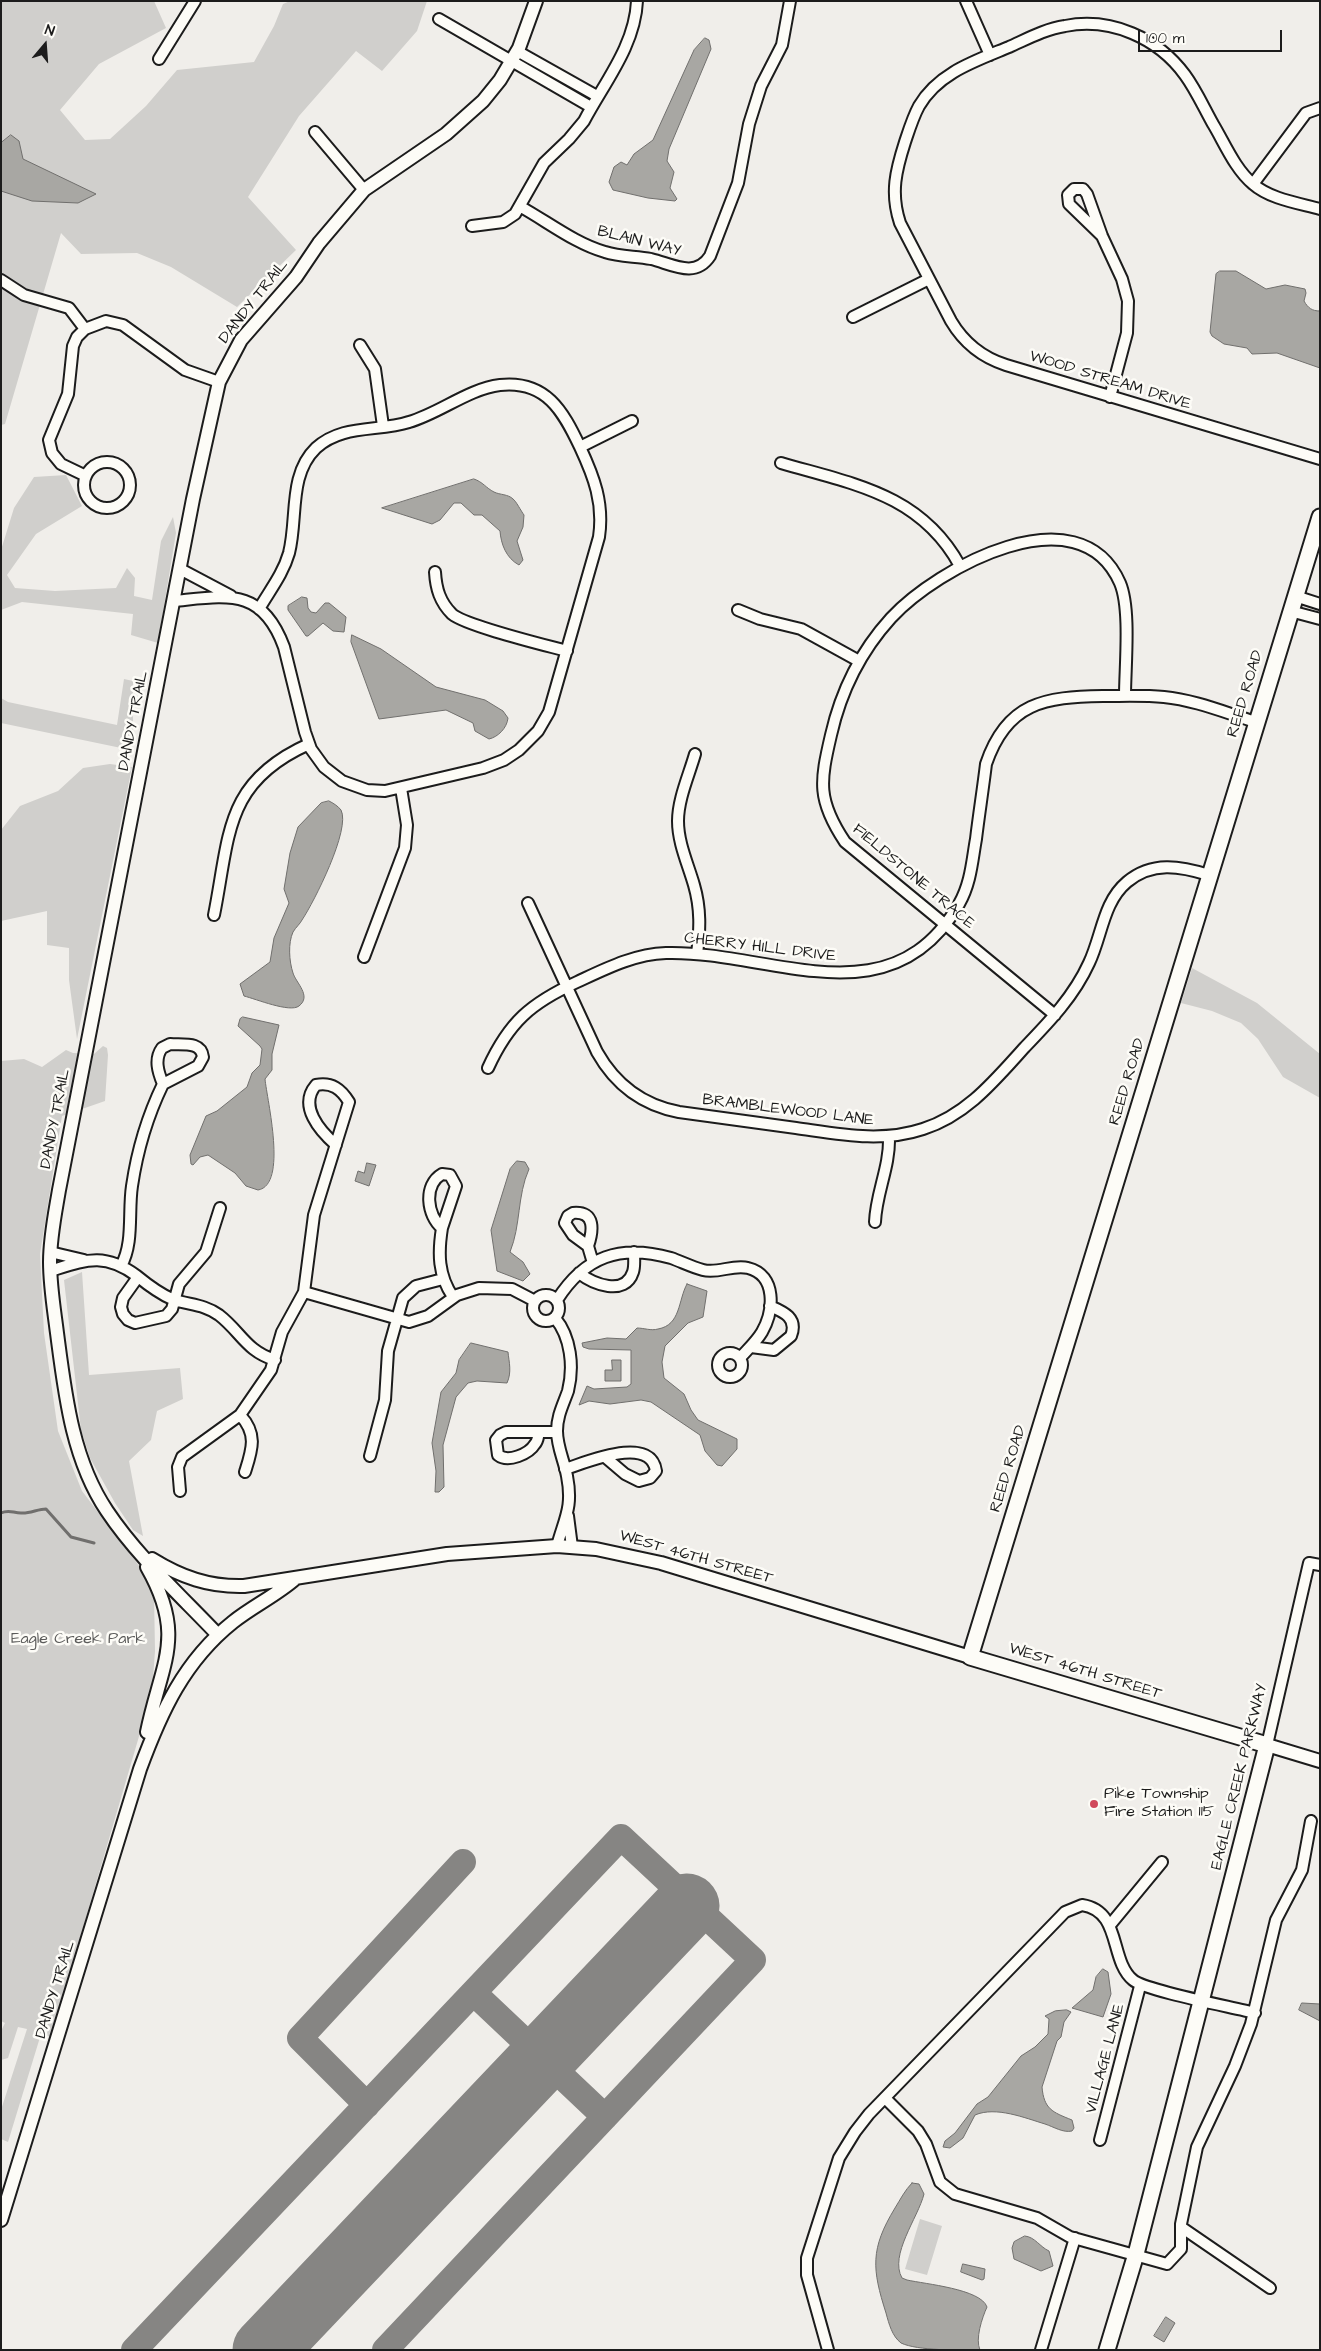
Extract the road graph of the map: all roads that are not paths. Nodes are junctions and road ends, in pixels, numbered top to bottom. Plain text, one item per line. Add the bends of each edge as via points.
1 (195, 1) edge
2 (536, 1) edge
3 (637, 1) edge
4 (790, 1) edge
5 (966, 1) edge
6 (439, 19) dead end
7 (990, 55) junction
8 (514, 56) junction
9 (159, 59) dead end
10 (597, 96) junction
11 (591, 107) junction
12 (1320, 108) edge
13 (315, 132) dead end
14 (1253, 184) junction
15 (364, 190) junction
16 (521, 207) junction
17 (1320, 209) edge
18 (472, 226) dead end
19 (1102, 236) dead end
20 (930, 278) junction
21 (1, 280) edge
22 (853, 317) dead end
23 (85, 329) junction
24 (360, 345) dead end
25 (219, 382) junction
26 (1110, 396) junction
27 (632, 421) dead end
28 (383, 426) junction
29 (580, 447) junction
30 (1320, 459) edge
31 (780, 463) dead end
32 (86, 476) junction
33 (1320, 517) edge
34 (960, 566) junction
35 (180, 569) junction
36 (436, 572) dead end
37 (232, 596) junction
38 (174, 601) junction
39 (1293, 603) junction
40 (1320, 604) edge
41 (259, 609) junction
42 (738, 610) dead end
43 (1320, 619) edge
44 (567, 651) junction
45 (859, 661) junction
46 (1125, 696) junction
47 (1256, 722) junction
48 (309, 744) junction
49 (695, 754) dead end
50 (401, 788) junction
51 (1209, 874) junction
52 (528, 903) dead end
53 (214, 916) dead end
54 (946, 925) junction
55 (697, 954) junction
56 (364, 956) dead end
57 (567, 987) junction
58 (1055, 1015) junction
59 (488, 1068) dead end
60 (164, 1084) junction
61 (889, 1137) junction
62 (336, 1145) junction
63 (220, 1208) dead end
64 (875, 1222) dead end
65 (442, 1228) junction
66 (588, 1246) dead end
67 (50, 1252) junction
68 (634, 1252) junction
69 (85, 1260) junction
70 (593, 1263) junction
71 (121, 1266) junction
72 (50, 1271) junction
73 (579, 1272) junction
74 (138, 1277) junction
75 (443, 1279) junction
76 (304, 1292) junction
77 (453, 1298) junction
78 (174, 1300) junction
79 (557, 1300) junction
80 (535, 1301) junction
81 (770, 1306) junction
82 (555, 1318) junction
83 (396, 1320) junction
84 (751, 1347) junction
85 (740, 1358) dead end
86 (275, 1360) junction
87 (240, 1415) junction
88 (539, 1432) junction
89 (557, 1432) junction
90 (370, 1456) dead end
91 (605, 1457) dead end
92 (565, 1469) junction
93 (245, 1472) dead end
94 (180, 1491) dead end
95 (568, 1516) junction
96 (556, 1546) junction
97 (572, 1547) junction
98 (137, 1550) junction
99 (1315, 1564) edge
100 (298, 1577) junction
101 (218, 1635) junction
102 (970, 1657) junction
103 (1267, 1745) junction
104 (1320, 1761) edge
105 (140, 1769) junction
106 (1311, 1821) dead end
107 (1162, 1862) dead end
108 (1110, 1925) junction
109 (1140, 1986) junction
110 (1202, 2000) junction
111 (1255, 2013) junction
112 (885, 2098) junction
113 (1100, 2140) dead end
114 (1, 2220) edge
115 (1181, 2227) junction
116 (1075, 2238) junction
117 (1136, 2254) junction
118 (1270, 2288) dead end
119 (828, 2350) edge
120 (1041, 2350) edge
121 (1106, 2350) edge

1 - 9 street
2 - 8 street, DANDY TRAIL
3 - 10 street via 630,39
4 - 16 street, BLAIN WAY via 782,44 761,86 749,124 738,184 710,256 699,267 686,270 650,259 607,253 587,246
5 - 7 street
6 - 8 street
7 - 14 street, WOOD STREAM DRIVE via 1067,25 1103,25 1134,34 1161,50 1184,73 1237,166
7 - 20 street, WOOD STREAM DRIVE via 956,71 928,93 914,117 896,170 896,210
8 - 10 street
8 - 11 street
8 - 15 street, DANDY TRAIL via 483,101 460,123
10 - 11 street
11 - 16 street via 576,132 540,169
12 - 14 street via 1306,113
13 - 15 street
14 - 17 street via 1266,192
15 - 25 street, DANDY TRAIL via 241,340
16 - 18 street via 502,222
19 - 26 street via 1122,279 1129,310 1126,342
20 - 22 street
20 - 26 street, WOOD STREAM DRIVE via 956,329 970,346 985,357
21 - 23 street via 24,294 69,308
23 - 25 street via 106,321 123,325 185,370
23 - 32 street via 73,346 68,394 51,431 49,444 52,454 61,464
24 - 28 street via 375,369
25 - 35 street, DANDY TRAIL
26 - 30 street, WOOD STREAM DRIVE
27 - 29 street
28 - 29 street via 408,423 489,387 515,385 537,390 555,403
28 - 41 street via 333,436 306,460 298,480 292,539 286,561 275,586
29 - 44 street via 597,485 601,528
31 - 34 street via 868,489 901,503 929,524
32 - 32 street via 99,464 116,464 128,476 125,500 116,506 99,507 86,495
33 - 39 main road, REED ROAD
34 - 45 street, FIELDSTONE TRACE via 929,584 899,610
34 - 46 street, FIELDSTONE TRACE via 998,550 1052,539 1078,543 1101,557 1116,574 1125,599
35 - 37 street
35 - 38 street, DANDY TRAIL
36 - 44 street via 436,586 443,604 458,618
37 - 38 street
37 - 41 street
38 - 67 street, DANDY TRAIL via 59,1190
39 - 40 street
39 - 43 street
39 - 47 main road, REED ROAD
41 - 48 street via 281,638
42 - 45 street via 801,629
44 - 50 street via 549,712 538,731 518,750 504,760 482,768
45 - 54 street, FIELDSTONE TRACE via 839,706 824,764 822,786 827,812 845,842
46 - 47 street, CHERRY HILL DRIVE via 1186,700
46 - 54 street, CHERRY HILL DRIVE via 1050,699 1018,715 999,735 986,764 969,882
47 - 51 main road, REED ROAD
48 - 50 street via 324,767 346,783 367,790
48 - 53 street via 270,765 244,795 232,825
49 - 55 street via 678,822 698,903
50 - 56 street via 407,825 405,848
51 - 58 street, BRAMBLEWOOD LANE via 1162,866 1126,882 1110,904 1084,976
51 - 102 main road, REED ROAD
52 - 57 street, BRAMBLEWOOD LANE
54 - 55 street, CHERRY HILL DRIVE via 930,941 900,961 879,969 852,973
54 - 58 street, FIELDSTONE TRACE
55 - 57 street, CHERRY HILL DRIVE via 665,953 638,957
57 - 59 street, CHERRY HILL DRIVE via 522,1016 499,1044
57 - 61 street, BRAMBLEWOOD LANE via 606,1068 627,1090 646,1101 679,1112 870,1138
58 - 61 street, BRAMBLEWOOD LANE via 963,1109 923,1129
60 - 60 street via 198,1066 203,1057 199,1047 170,1044 162,1048 158,1061
60 - 71 street via 150,1118 133,1177 127,1250
61 - 64 street via 888,1164
62 - 62 street via 324,1134 309,1107 316,1085 326,1083 333,1086 349,1102
62 - 76 street via 311,1229
63 - 78 street via 206,1252 182,1280
65 - 65 street via 456,1187 454,1178 447,1174 435,1180 430,1201 434,1220
65 - 75 street via 439,1265
66 - 70 street
67 - 69 street
67 - 72 street, DANDY TRAIL
68 - 70 street via 609,1256
68 - 73 street via 632,1273 620,1286 601,1284
68 - 81 street via 672,1259 704,1270 739,1266 752,1269 766,1280
69 - 71 street via 103,1260
69 - 72 street
70 - 73 street
71 - 74 street
72 - 98 street, DANDY TRAIL via 63,1383 79,1452 103,1504
73 - 79 street
74 - 78 street via 156,1292
74 - 78 street via 122,1300 122,1311 128,1320 136,1323 166,1316
75 - 77 street
75 - 83 street via 411,1289 403,1298
76 - 83 street
76 - 86 street via 284,1328
77 - 80 street via 479,1288 503,1287 522,1292
77 - 83 street via 422,1319
78 - 86 street via 216,1313 255,1352
79 - 80 street via 547,1295
79 - 82 street via 559,1309
80 - 82 street via 533,1310 538,1318 546,1321
81 - 84 street via 766,1324
81 - 84 street via 790,1317 793,1326 791,1336 774,1350
82 - 89 street via 566,1337 571,1367
83 - 90 street via 388,1351 383,1408
84 - 85 street
86 - 87 street via 265,1381
87 - 93 street via 248,1424 253,1439
87 - 94 street via 182,1457 178,1467
88 - 88 street via 535,1445 523,1454 504,1459 498,1455 496,1440 501,1434
88 - 89 street
89 - 92 street
91 - 92 street
92 - 95 street via 569,1492
95 - 96 street
95 - 97 street
96 - 97 street, WEST 46TH STREET
96 - 100 street, WEST 46TH STREET via 447,1554
97 - 102 street, WEST 46TH STREET via 661,1563
98 - 100 street via 182,1576 208,1584 253,1586
98 - 101 street
98 - 105 street via 161,1595 169,1640 166,1666 151,1713
99 - 103 street, EAGLE CREEK PARKWAY
100 - 101 street, WEST 46TH STREET
101 - 105 street, WEST 46TH STREET via 191,1665 169,1698
102 - 103 main road, WEST 46TH STREET
103 - 104 street, WEST 46TH STREET
103 - 110 main road, EAGLE CREEK PARKWAY
105 - 114 street, DANDY TRAIL
106 - 111 street via 1302,1873 1280,1909
107 - 108 street
108 - 109 street via 1124,1970
108 - 112 street via 1096,1910 1086,1906 1076,1906 1065,1912
109 - 110 street
109 - 113 street, VILLAGE LANE
110 - 111 street
110 - 117 main road, EAGLE CREEK PARKWAY
111 - 115 street via 1239,2057 1197,2147
112 - 116 street via 918,2131 946,2189 1037,2218
112 - 119 street via 855,2132 839,2158 806,2258 807,2275
115 - 117 street via 1182,2249 1168,2264
115 - 118 street
116 - 117 street
116 - 120 street
117 - 121 main road, EAGLE CREEK PARKWAY

